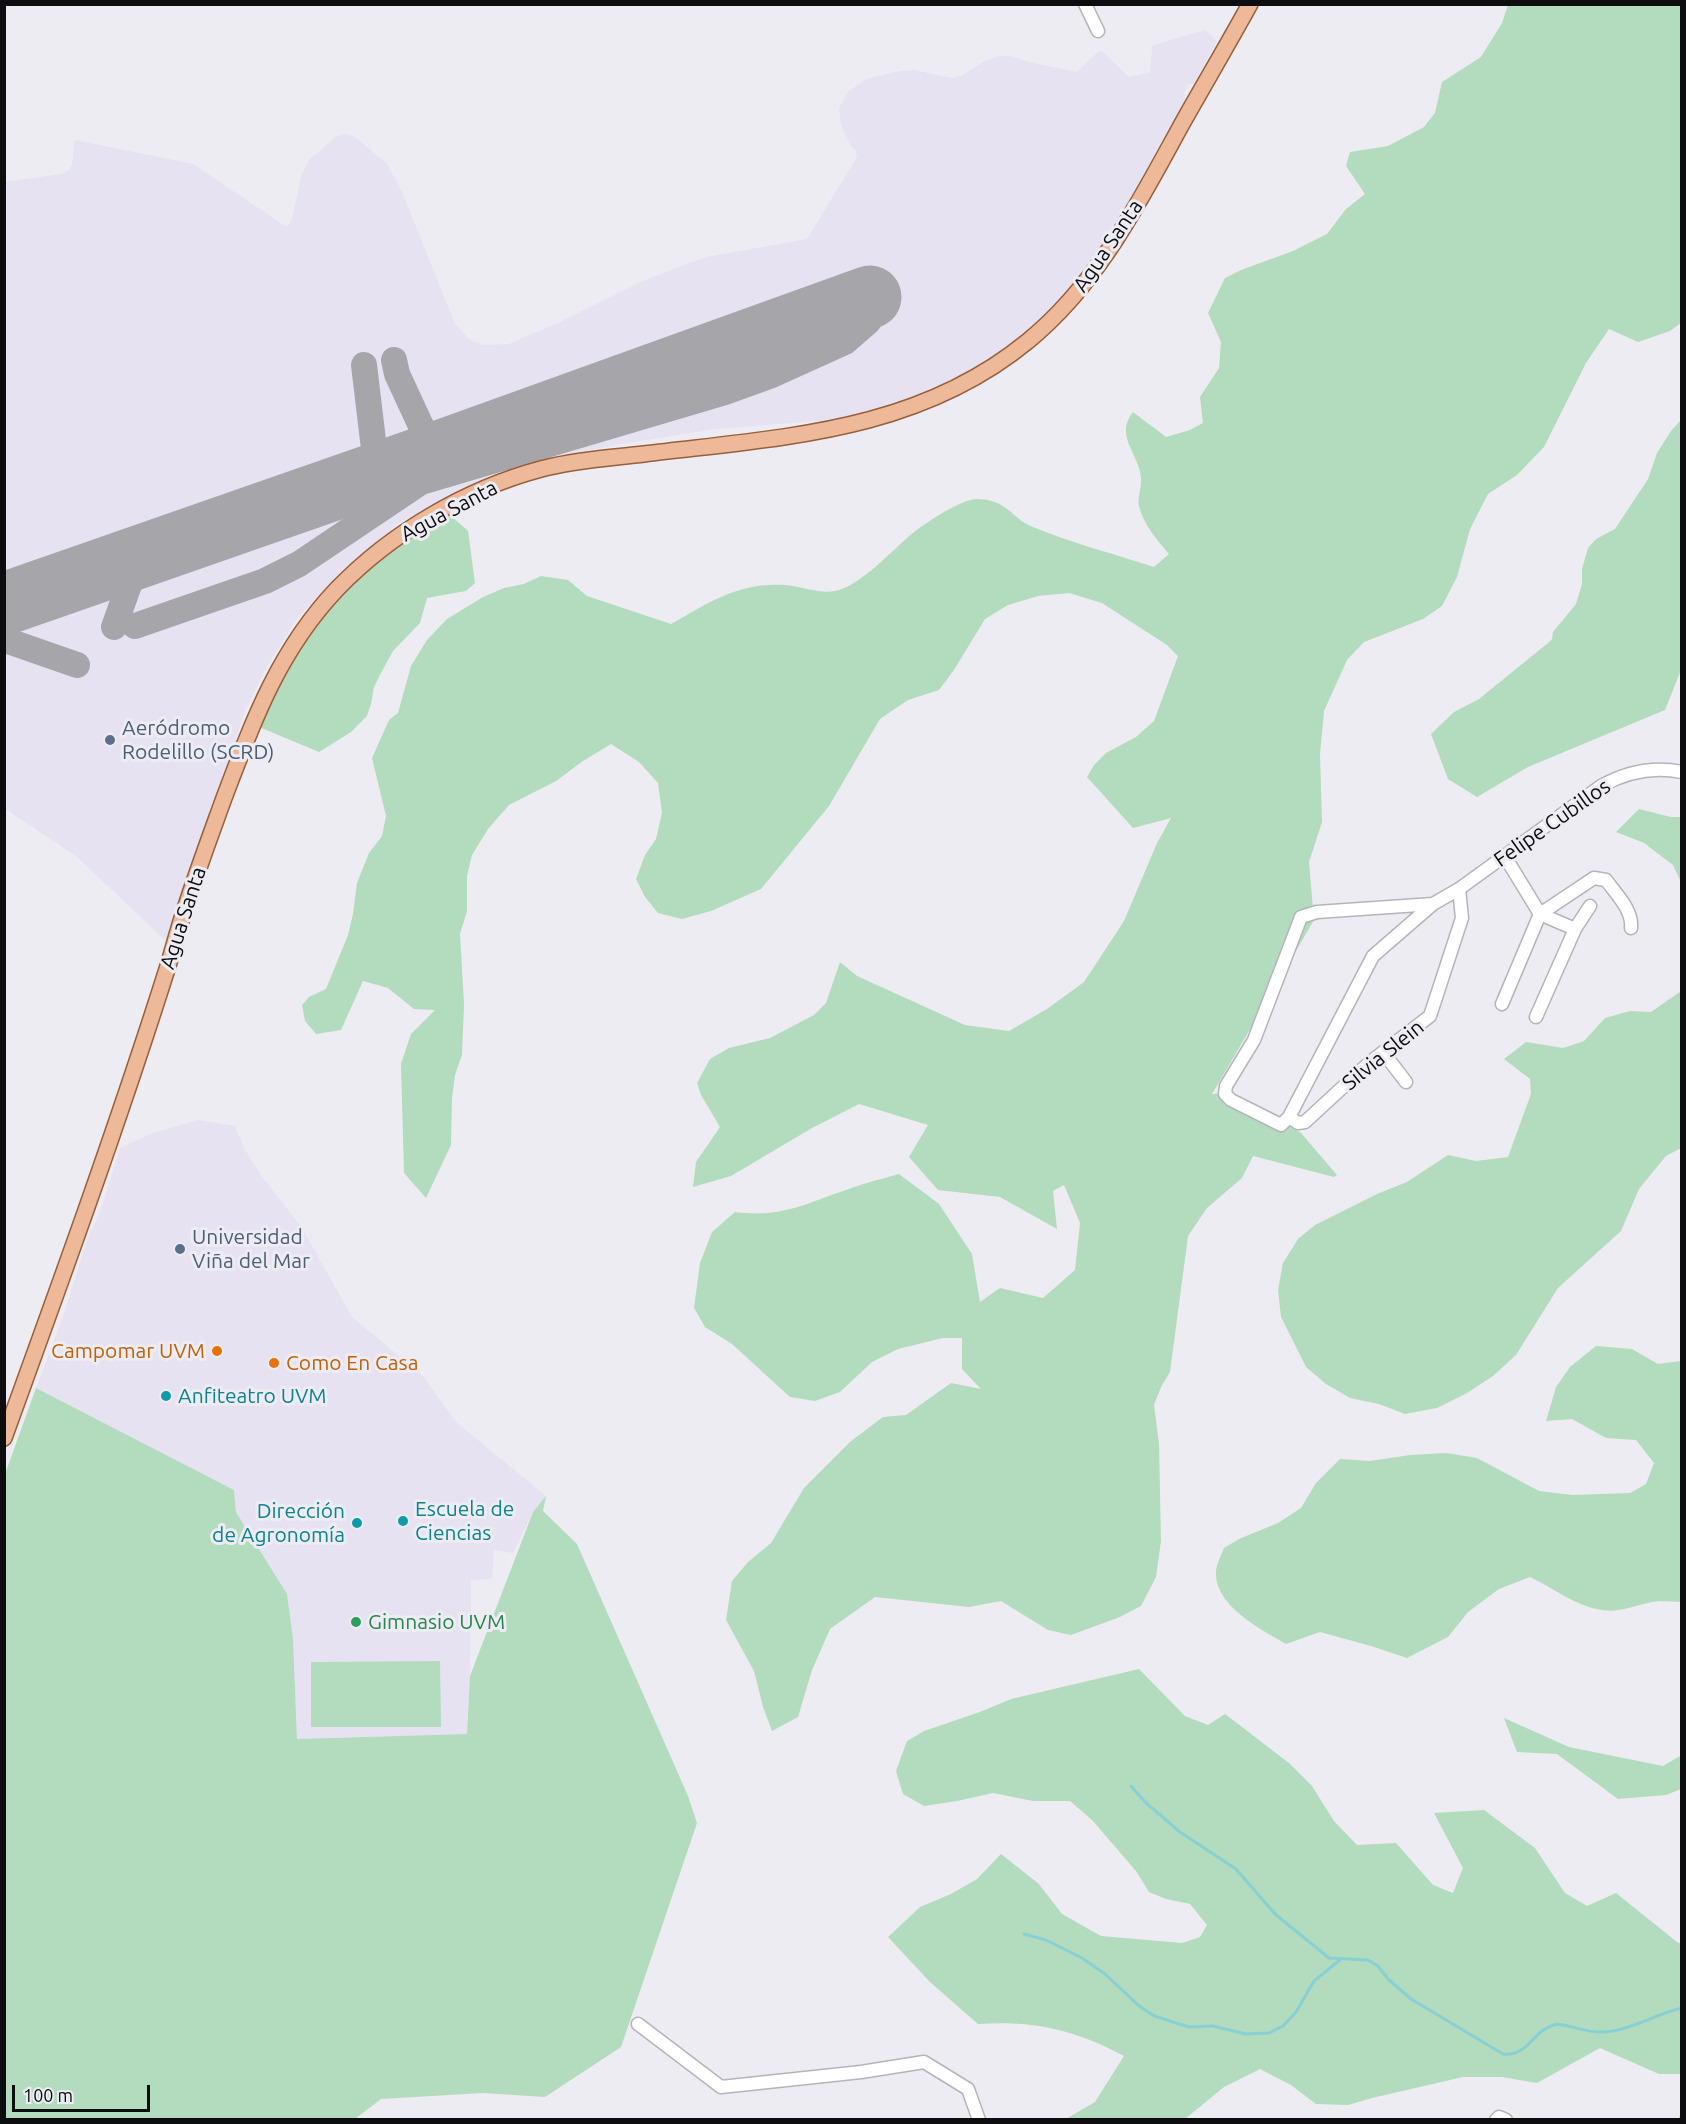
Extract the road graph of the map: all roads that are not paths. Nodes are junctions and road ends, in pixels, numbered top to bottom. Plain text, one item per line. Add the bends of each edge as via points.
1 (1085, 4) edge
2 (1250, 4) edge
3 (1098, 31) dead end
4 (1682, 772) edge
5 (1504, 855) junction
6 (1459, 889) junction
7 (1433, 904) junction
8 (1590, 906) dead end
9 (1540, 914) junction
10 (1631, 928) dead end
11 (1575, 929) junction
12 (1502, 1004) dead end
13 (1536, 1017) dead end
14 (1383, 1052) junction
15 (1406, 1082) dead end
16 (1289, 1117) junction
17 (4, 1438) edge
18 (638, 2024) dead end
19 (979, 2120) edge
20 (1496, 2120) edge
21 (1506, 2120) edge

1 - 3 street
2 - 17 main road, Agua Santa via 1109,252 1058,313 993,367 936,398 871,421 543,468 457,502 419,523 374,555 334,591 277,669 251,726 185,907 78,1236
4 - 5 street, Felipe Cubillos via 1642,771 1611,781
5 - 6 street, Felipe Cubillos
5 - 9 street
6 - 7 street, Felipe Cubillos
6 - 14 street, Silvia Slein via 1462,918 1430,1016
7 - 16 street, Felipe Cubillos via 1373,956
7 - 16 street via 1317,912 1301,917 1254,1040 1225,1094 1281,1125
8 - 11 street
9 - 10 street via 1593,878 1606,880 1632,919
9 - 11 street
9 - 12 street
11 - 13 street
14 - 15 street
14 - 16 street, Silvia Slein via 1305,1122 1298,1123
18 - 19 street via 721,2087 924,2062 968,2089
20 - 21 street

